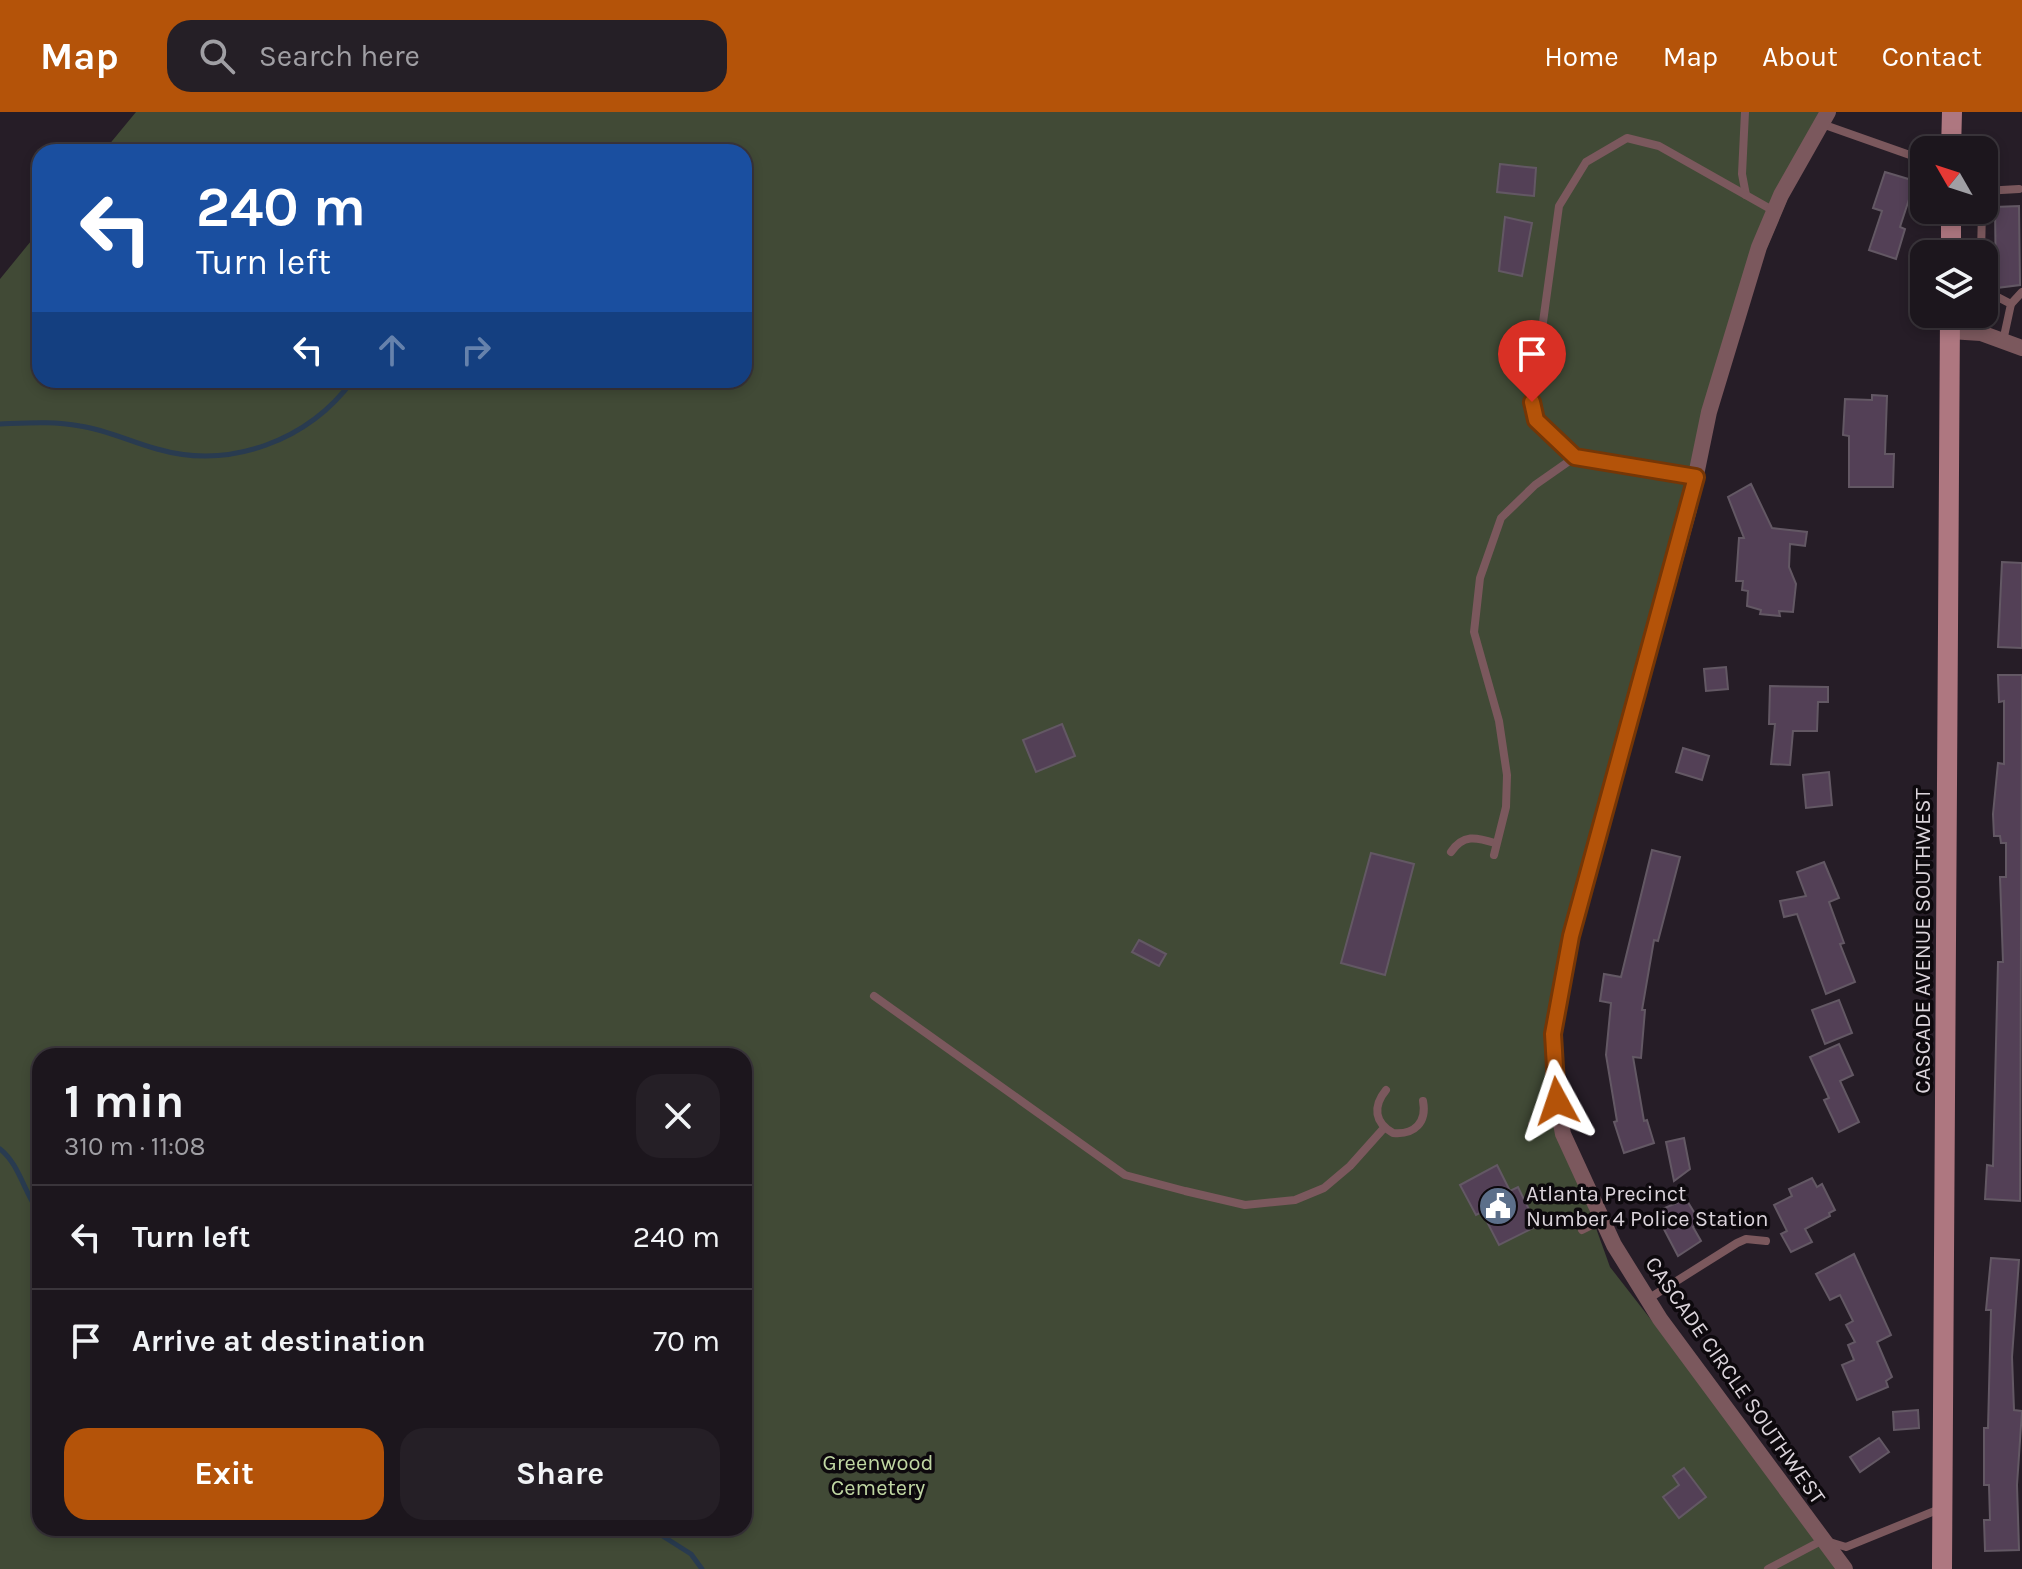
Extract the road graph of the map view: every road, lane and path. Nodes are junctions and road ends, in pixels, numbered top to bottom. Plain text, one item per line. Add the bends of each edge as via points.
1 (1745, 112) edge
2 (1952, 112) edge
3 (1824, 118) edge
4 (1951, 136) edge
5 (1910, 154) edge
6 (2019, 189) dead end
7 (1998, 190) edge
8 (1746, 195) junction
9 (1774, 211) junction
10 (2022, 292) edge
11 (1998, 297) edge
12 (2011, 304) junction
13 (1950, 328) edge
14 (1967, 328) edge
15 (2003, 341) junction
16 (2022, 348) edge
17 (1575, 457) junction
18 (1696, 477) junction
19 (1495, 843) junction
20 (1451, 852) dead end
21 (1494, 855) dead end
22 (874, 996) dead end
23 (1386, 1090) dead end
24 (1423, 1101) dead end
25 (1561, 1120) junction
26 (1532, 1125) dead end
27 (1384, 1128) junction
28 (1602, 1220) junction
29 (1582, 1230) dead end
30 (1766, 1241) dead end
31 (1648, 1299) junction
32 (1942, 1508) junction
33 (1823, 1540) junction
34 (1768, 1569) edge
35 (1845, 1569) edge
36 (1942, 1569) edge

1 - 8 lane
2 - 4 main road
3 - 5 lane
3 - 9 street, CASCADE CIRCLE SOUTHWEST
6 - 7 lane
8 - 9 lane
8 - 17 lane via 1659,146 1627,138 1586,162 1578,174 1559,206 1532,402 1536,420
9 - 18 street, CASCADE CIRCLE SOUTHWEST via 1709,412
10 - 12 lane
11 - 12 lane
12 - 15 lane
13 - 32 main road, CASCADE AVENUE SOUTHWEST
14 - 15 street
15 - 16 street
17 - 18 lane
17 - 19 lane via 1501,518 1480,578 1474,632 1499,721 1507,775 1506,807
18 - 25 street, CASCADE CIRCLE SOUTHWEST via 1571,936 1553,1034 1553,1082
19 - 20 lane via 1466,839
19 - 21 lane
22 - 27 lane via 1125,1175 1185,1191 1245,1205 1295,1200 1324,1188
23 - 27 lane via 1376,1109
24 - 27 lane via 1422,1122 1414,1130 1393,1133
25 - 26 lane
25 - 28 street, CASCADE CIRCLE SOUTHWEST via 1577,1170
28 - 29 lane
28 - 31 street, CASCADE CIRCLE SOUTHWEST
30 - 31 lane via 1737,1243
31 - 33 street, CASCADE CIRCLE SOUTHWEST
32 - 33 lane via 1846,1547
32 - 36 main road, CASCADE AVENUE SOUTHWEST
33 - 34 lane
33 - 35 street, CASCADE CIRCLE SOUTHWEST

